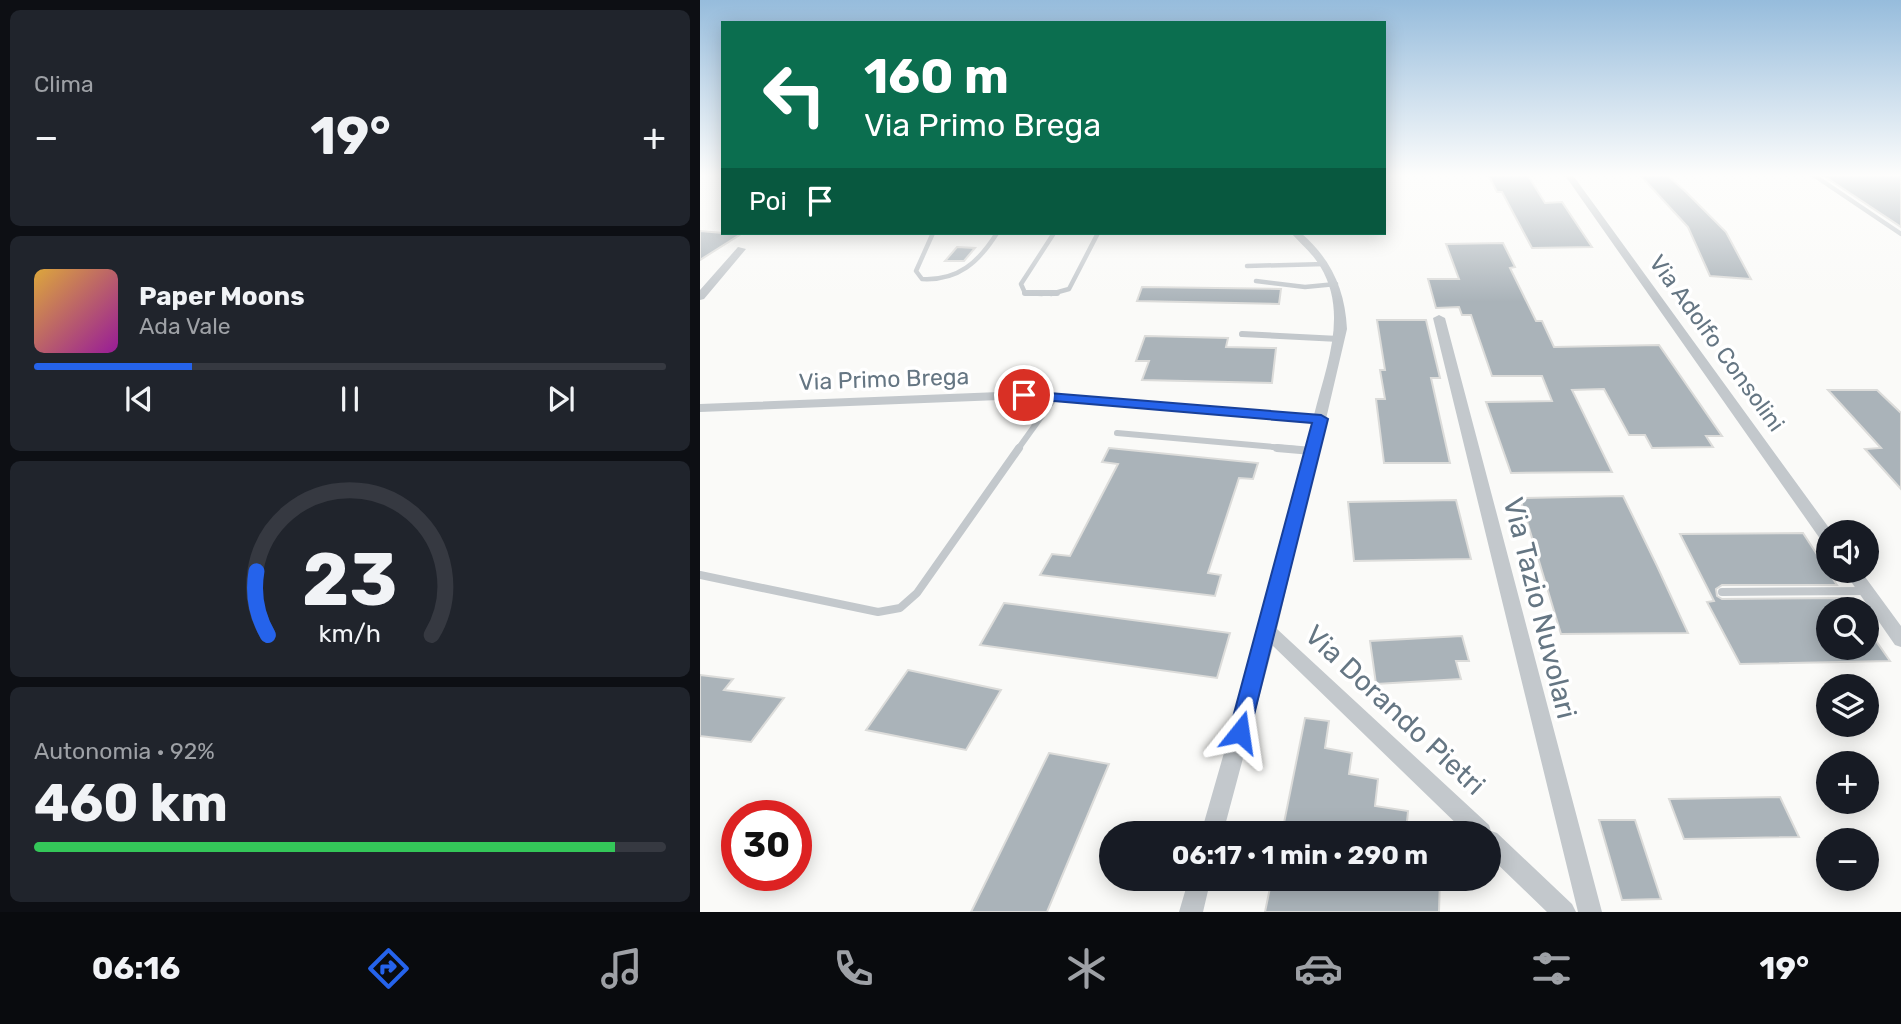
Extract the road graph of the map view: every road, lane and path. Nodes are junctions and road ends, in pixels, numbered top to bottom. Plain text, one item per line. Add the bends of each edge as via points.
1 (1598, 217) edge
2 (1875, 217) edge
3 (1901, 234) edge
4 (932, 235) edge
5 (996, 235) edge
6 (1053, 235) edge
7 (1097, 235) edge
8 (1298, 235) edge
9 (741, 250) dead end
10 (1325, 264) junction
11 (1247, 266) dead end
12 (1256, 281) dead end
13 (1336, 284) junction
14 (700, 297) edge
15 (1439, 318) dead end
16 (1242, 334) dead end
17 (1339, 339) junction
18 (1056, 396) junction
19 (700, 408) edge
20 (1321, 419) junction
21 (1117, 433) dead end
22 (1312, 451) junction
23 (1816, 521) edge
24 (700, 575) edge
25 (1860, 583) edge
26 (1722, 592) dead end
27 (1866, 592) junction
28 (1268, 631) junction
29 (1901, 640) edge
30 (1215, 821) edge
31 (1468, 821) edge
32 (1501, 852) edge
33 (1197, 891) edge
34 (1191, 912) edge
35 (1564, 912) edge
36 (1590, 912) edge

1 - 23 street, Via Adolfo Consolini
2 - 3 lane
4 - 5 lane via 916,271 922,279 943,279 967,270
6 - 7 lane via 1021,284 1025,293 1049,295 1069,289
8 - 10 street
9 - 14 street
10 - 11 lane
10 - 13 street
12 - 13 lane via 1305,287
13 - 17 street
15 - 36 street, Via Tazio Nuvolari
16 - 17 lane
17 - 20 street
18 - 19 street, Via Primo Brega
18 - 20 street, Via Primo Brega
18 - 24 lane via 917,593 900,608 870,610
20 - 22 street
21 - 22 lane
22 - 28 street
25 - 27 street
26 - 27 lane
27 - 29 street
28 - 30 street
28 - 31 street, Via Dorando Pietri
32 - 35 street
33 - 34 street

